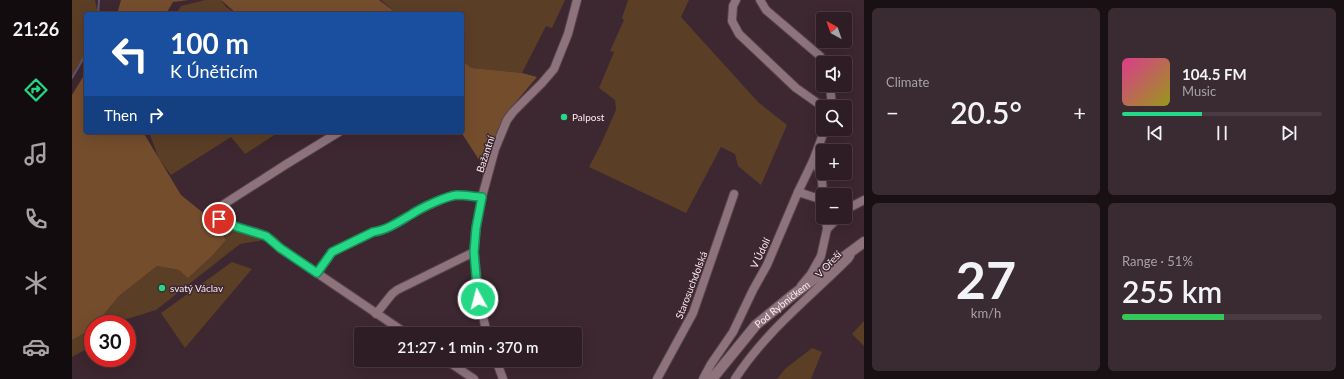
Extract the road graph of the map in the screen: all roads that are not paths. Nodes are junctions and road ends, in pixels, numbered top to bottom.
1 (577, 0) edge
2 (736, 0) edge
3 (760, 0) edge
4 (820, 56) edge
5 (816, 102) edge
6 (336, 134) edge
7 (822, 136) edge
8 (813, 161) junction
9 (823, 188) edge
10 (798, 192) junction
11 (734, 194) dead end
12 (482, 197) junction
13 (816, 197) edge
14 (864, 200) edge
15 (852, 206) edge
16 (827, 224) edge
17 (832, 224) edge
18 (827, 229) junction
19 (864, 242) edge
20 (853, 250) junction
21 (474, 252) junction
22 (317, 273) junction
23 (794, 294) junction
24 (376, 314) junction
25 (396, 327) edge
26 (485, 327) edge
27 (456, 367) edge
28 (499, 367) edge
29 (474, 379) edge
30 (503, 379) edge
31 (657, 379) edge
32 (703, 379) edge
33 (712, 379) edge
34 (735, 379) edge

1 - 12 street, Bažantní
2 - 5 street
3 - 4 street
6 - 22 street
7 - 8 street, V Údolí
8 - 9 street
8 - 10 street, V Údolí
10 - 13 street
10 - 32 street, V Údolí
11 - 31 street, Starosuchdolská
12 - 21 street, Bažantní
12 - 22 street
14 - 15 street
16 - 18 street
17 - 18 street
18 - 23 street
19 - 20 street, Pod Rybníčkem
20 - 23 street, Pod Rybníčkem
20 - 34 street, V Ořeší
21 - 24 street
21 - 26 street, Bažantní
22 - 24 street
23 - 33 street, Pod Rybníčkem
24 - 25 street
27 - 29 street
28 - 30 street

